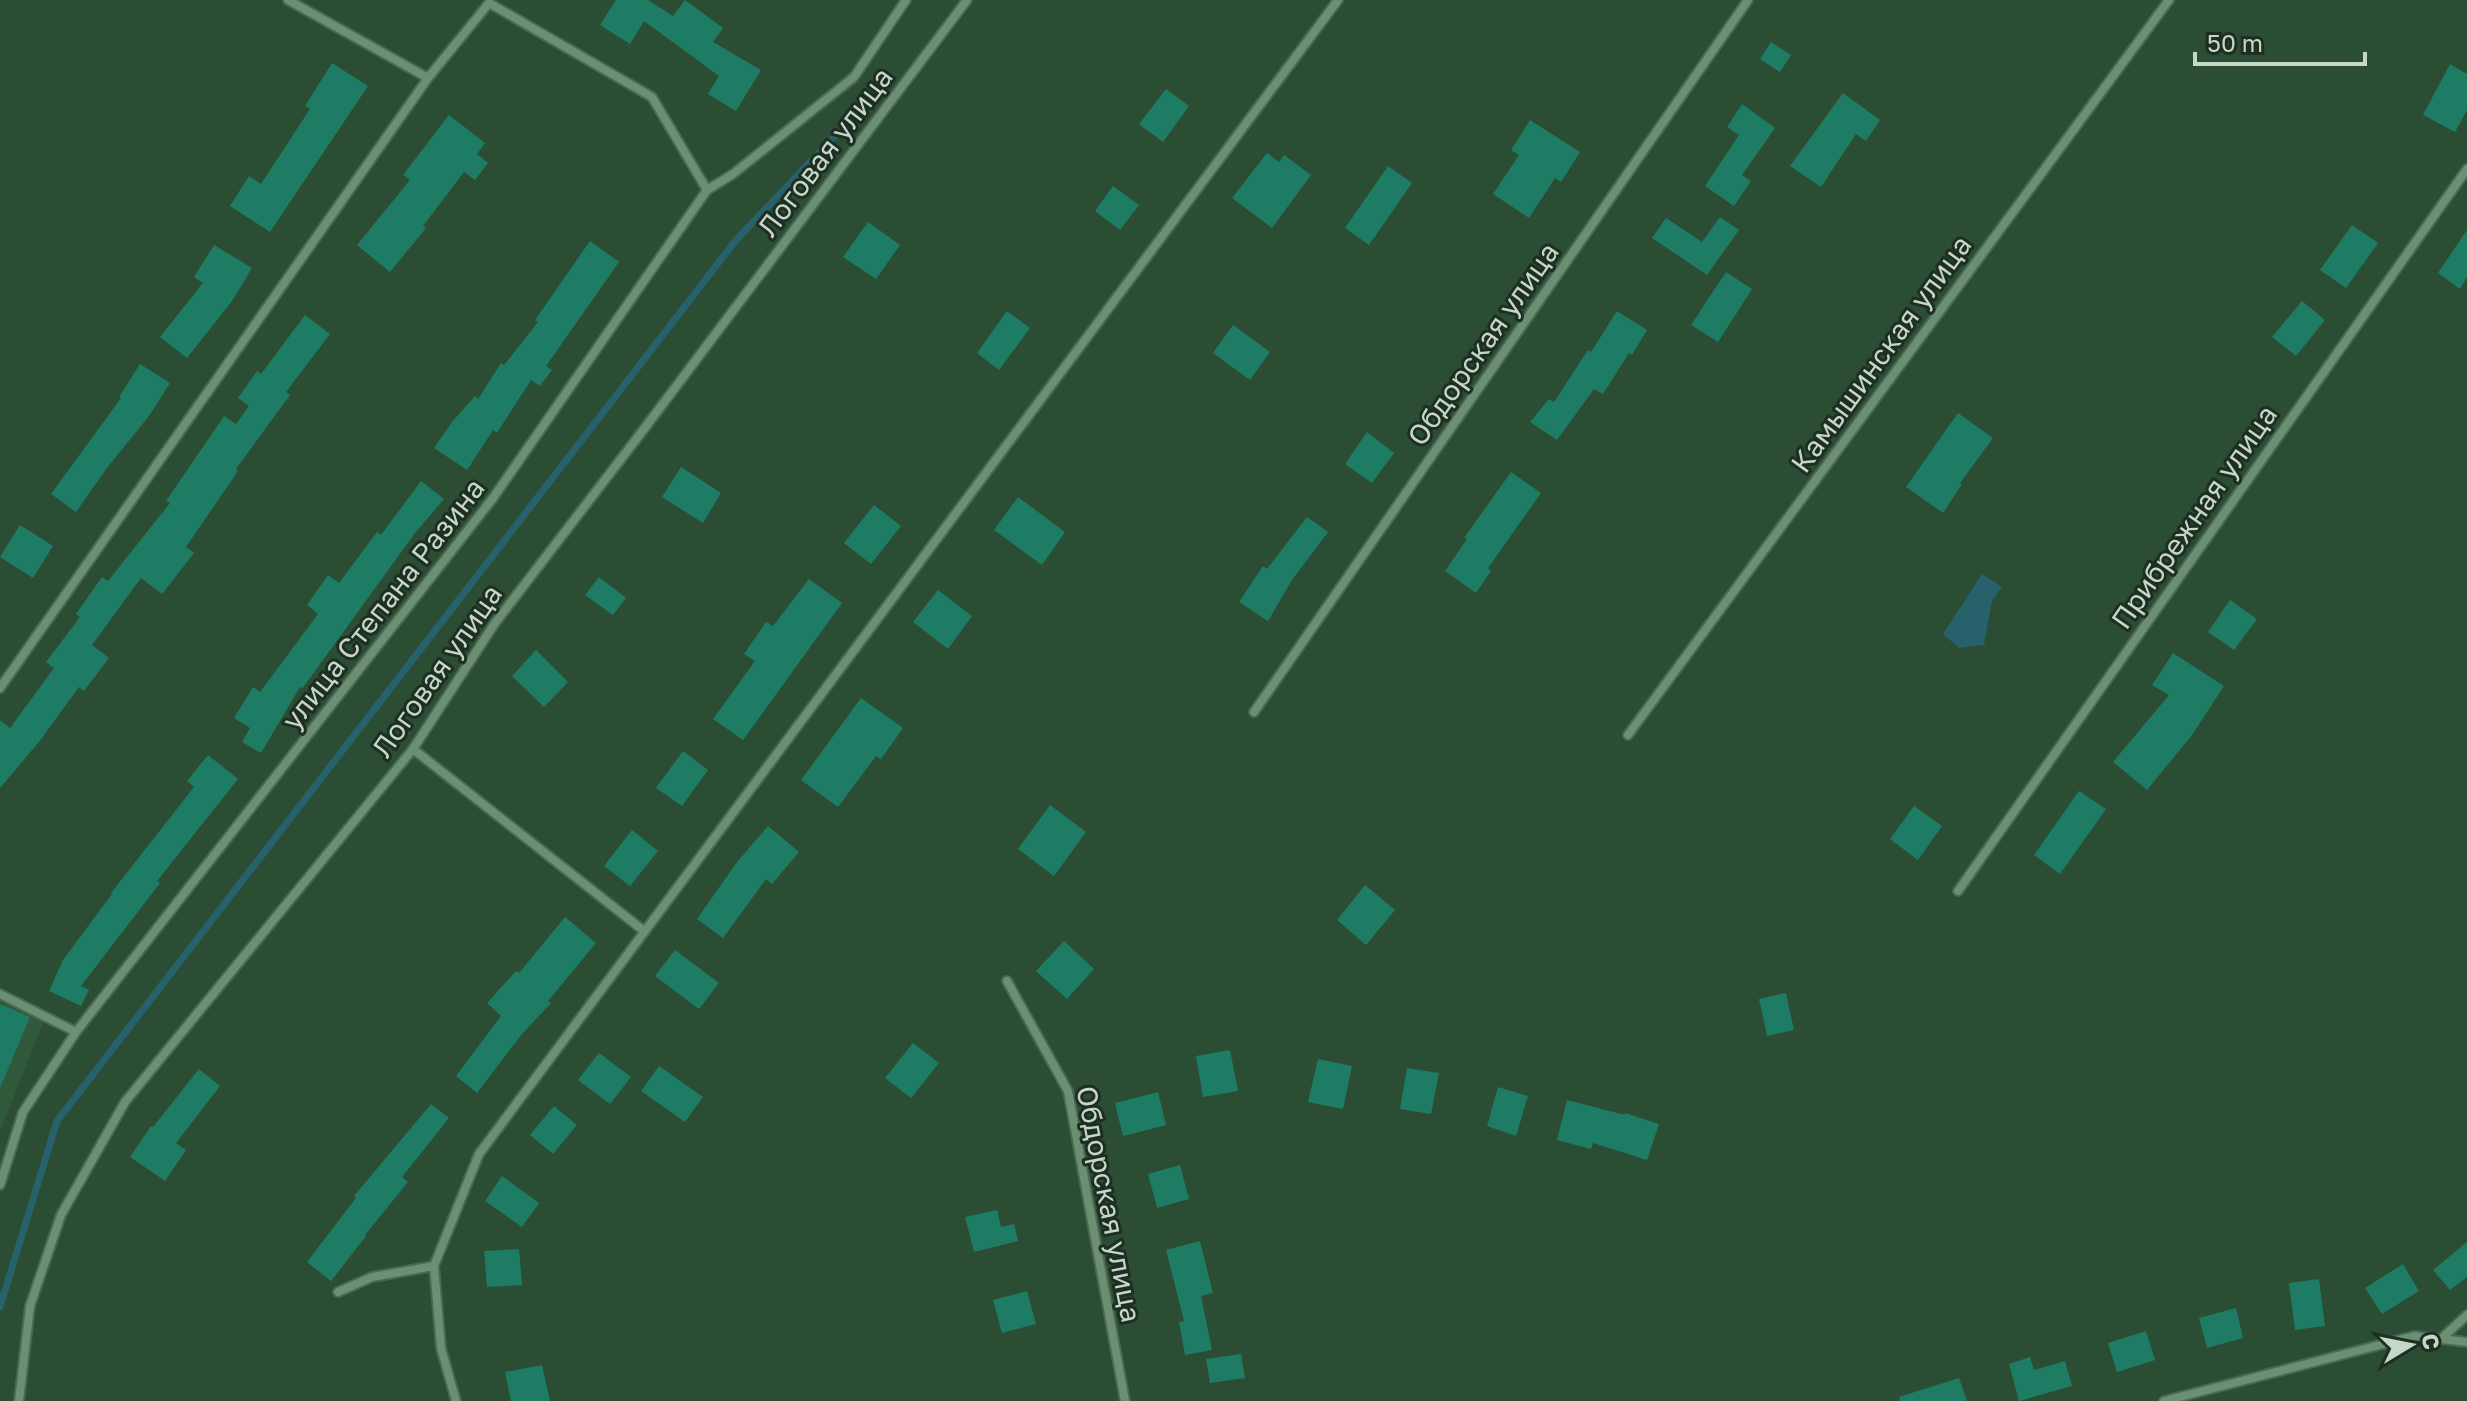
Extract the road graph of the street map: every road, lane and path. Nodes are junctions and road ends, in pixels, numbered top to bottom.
1 (288, 0) edge
2 (906, 0) edge
3 (967, 0) edge
4 (1338, 0) edge
5 (1748, 0) edge
6 (2169, 0) edge
7 (428, 78) junction
8 (2467, 169) edge
9 (707, 190) junction
10 (0, 688) edge
11 (1254, 712) dead end
12 (1628, 735) dead end
13 (413, 749) junction
14 (1958, 891) dead end
15 (644, 931) junction
16 (1007, 981) dead end
17 (0, 994) edge
18 (76, 1032) junction
19 (0, 1185) edge
20 (434, 1266) junction
21 (338, 1292) dead end
22 (2467, 1315) edge
23 (2441, 1339) junction
24 (2467, 1342) edge
25 (19, 1401) edge
26 (456, 1401) edge
27 (1125, 1401) edge
28 (2164, 1401) edge

1 - 7 street
2 - 9 street, улица Степана Разина
3 - 13 street, Логовая улица
4 - 15 street
5 - 11 street, Обдорская улица
6 - 12 street, Камышинская улица
7 - 9 street
7 - 10 street
8 - 14 street, Прибрежная улица
9 - 18 street, улица Степана Разина
13 - 15 street
13 - 25 street, Логовая улица
15 - 20 street
16 - 27 street, Обдорская улица
17 - 18 street
18 - 19 street, улица Степана Разина
20 - 21 street
20 - 26 street
22 - 23 street
23 - 24 street
23 - 28 street

